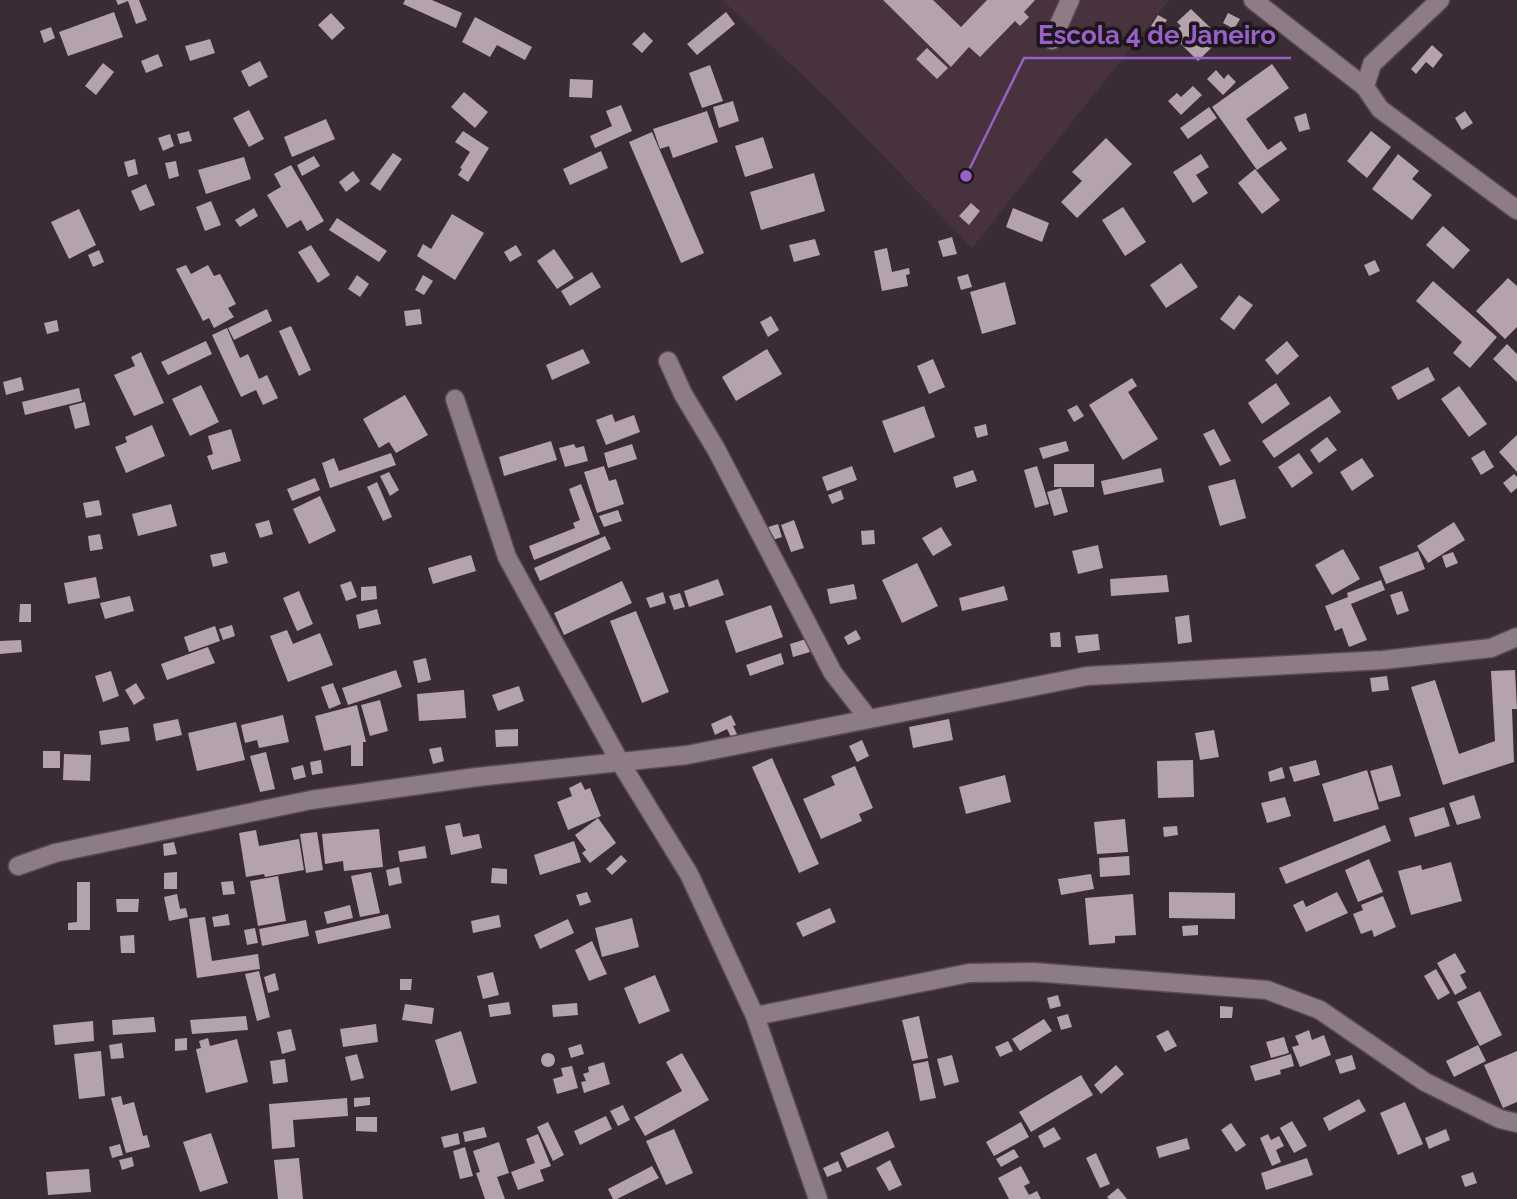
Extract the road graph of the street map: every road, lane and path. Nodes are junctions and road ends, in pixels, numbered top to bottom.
1 (1070, 0) edge
2 (1253, 0) edge
3 (1440, 0) edge
4 (1052, 40) dead end
5 (1365, 87) junction
6 (1517, 211) edge
7 (668, 361) dead end
8 (455, 399) dead end
9 (1517, 637) edge
10 (868, 718) junction
11 (620, 762) junction
12 (18, 866) dead end
13 (755, 1016) junction
14 (1517, 1124) edge
15 (818, 1199) edge

1 - 4 street
2 - 5 street
3 - 5 street
5 - 6 street
7 - 10 street
8 - 11 street
9 - 10 street
10 - 11 street
11 - 12 street
11 - 13 street
13 - 14 street
13 - 15 street

